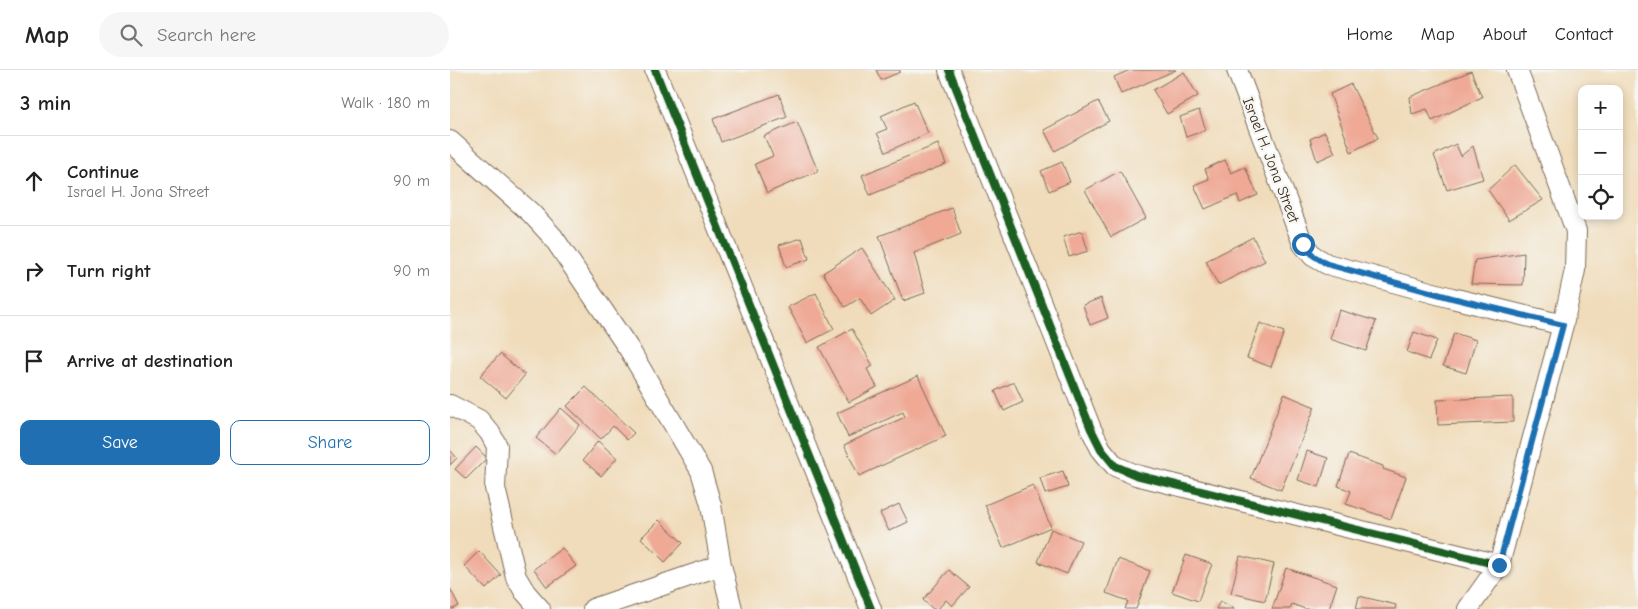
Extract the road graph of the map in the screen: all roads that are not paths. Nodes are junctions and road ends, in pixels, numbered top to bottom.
1 (655, 70) edge
2 (949, 70) edge
3 (1237, 70) edge
4 (1517, 70) edge
5 (450, 140) edge
6 (1563, 325) junction
7 (450, 405) edge
8 (721, 565) junction
9 (1499, 565) junction
10 (540, 609) edge
11 (594, 609) edge
12 (732, 609) edge
13 (871, 609) edge
14 (1468, 609) edge

1 - 13 street
2 - 9 street
3 - 6 street, Israel H. Jona Street
4 - 6 street
5 - 8 street
6 - 9 street
7 - 10 street
8 - 11 street
8 - 12 street
9 - 14 street

